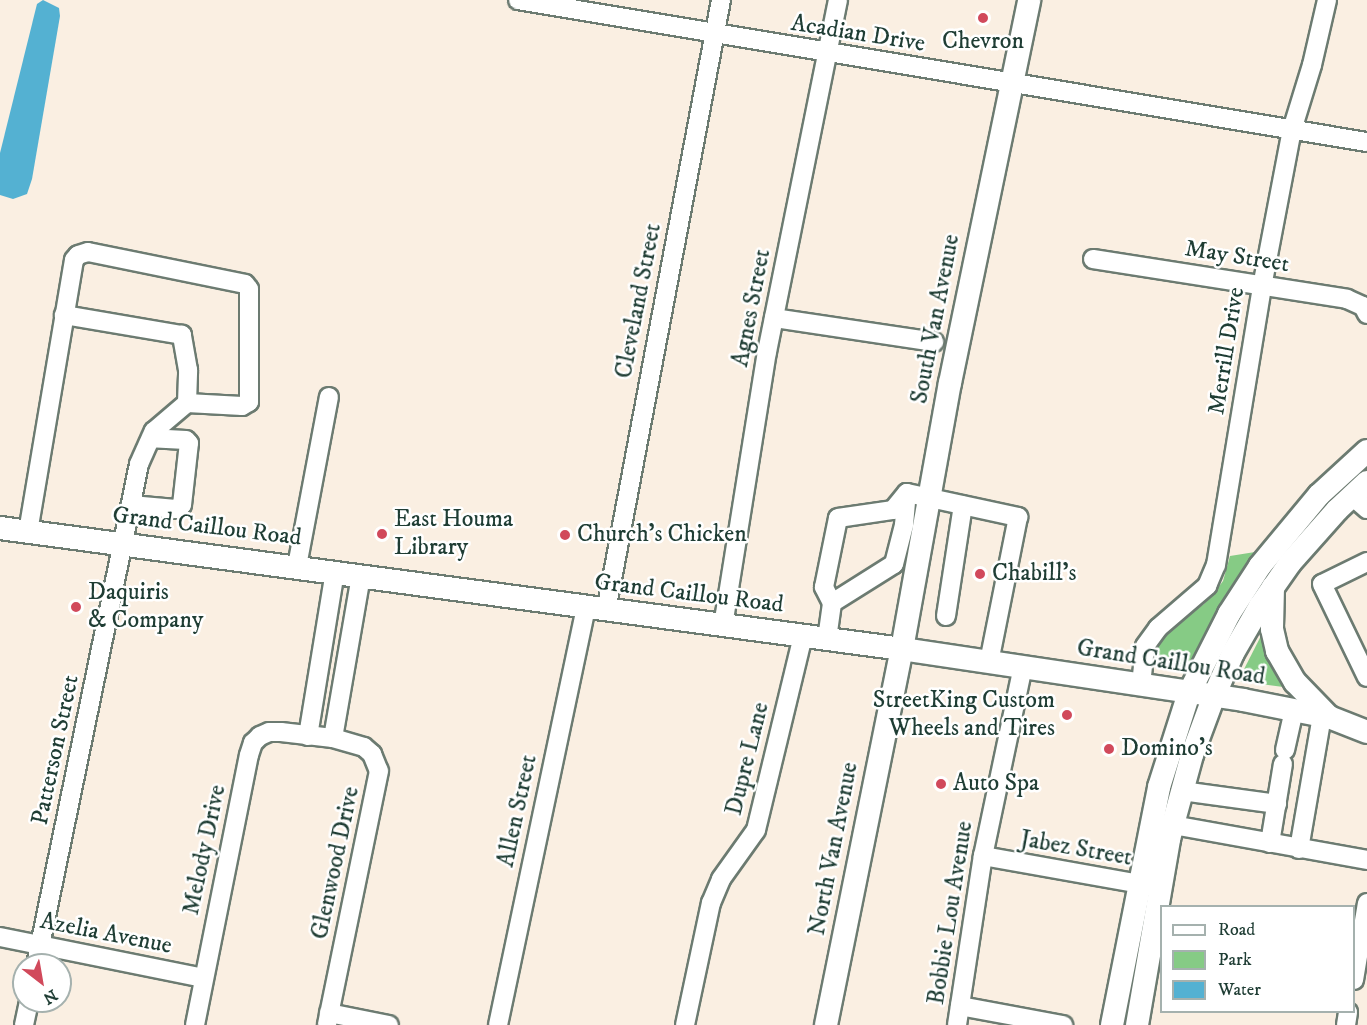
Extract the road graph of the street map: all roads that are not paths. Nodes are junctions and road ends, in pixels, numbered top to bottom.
1 (518, 0) edge
2 (721, 0) edge
3 (838, 0) edge
4 (1029, 0) edge
5 (1327, 0) edge
6 (593, 6) edge
7 (714, 34) junction
8 (827, 53) junction
9 (1012, 83) junction
10 (1292, 130) junction
11 (1367, 142) edge
12 (1093, 259) dead end
13 (1262, 285) junction
14 (1367, 314) edge
15 (64, 315) junction
16 (774, 318) junction
17 (933, 342) dead end
18 (329, 397) dead end
19 (187, 403) junction
20 (152, 438) junction
21 (1367, 451) edge
22 (907, 493) junction
23 (1362, 496) edge
24 (930, 497) junction
25 (132, 505) junction
26 (963, 505) junction
27 (0, 528) edge
28 (28, 532) junction
29 (124, 544) junction
30 (1367, 562) edge
31 (297, 566) junction
32 (335, 571) junction
33 (362, 576) junction
34 (1274, 587) junction
35 (832, 603) junction
36 (596, 610) junction
37 (946, 615) dead end
38 (723, 626) junction
39 (803, 636) junction
40 (827, 639) junction
41 (902, 649) junction
42 (989, 662) junction
43 (1023, 667) junction
44 (1367, 677) edge
45 (1140, 685) junction
46 (1189, 693) junction
47 (1214, 696) junction
48 (1294, 710) junction
49 (1325, 717) junction
50 (1367, 732) edge
51 (308, 736) junction
52 (333, 738) junction
53 (1182, 791) junction
54 (1277, 804) junction
55 (1173, 825) junction
56 (1270, 843) junction
57 (1299, 849) junction
58 (983, 856) junction
59 (1367, 861) edge
60 (1138, 885) junction
61 (1161, 887) junction
62 (1367, 903) edge
63 (0, 937) edge
64 (39, 947) junction
65 (38, 953) edge
66 (1355, 969) edge
67 (204, 978) junction
68 (960, 1006) junction
69 (328, 1019) edge
70 (195, 1025) edge
71 (389, 1025) edge
72 (498, 1025) edge
73 (685, 1025) edge
74 (826, 1025) edge
75 (957, 1025) edge
76 (1063, 1025) edge
77 (1112, 1025) edge
78 (1137, 1025) edge

1 - 6 street, Acadian Drive
2 - 7 street, Cleveland Street
3 - 8 street, Agnes Street
4 - 9 main road, South Van Avenue
5 - 10 street, Merrill Drive
6 - 7 street, Acadian Drive
7 - 8 street, Acadian Drive
7 - 36 street, Cleveland Street
8 - 9 street, Acadian Drive
8 - 16 street, Agnes Street
9 - 10 street, Acadian Drive
9 - 24 main road, South Van Avenue
10 - 11 street, Acadian Drive
10 - 13 street, Merrill Drive
12 - 13 street, May Street
13 - 14 street, May Street
13 - 45 street, Merrill Drive
15 - 19 street
15 - 19 street
15 - 28 street
16 - 17 street
16 - 38 street, Agnes Street
18 - 31 street
19 - 20 street, Patterson Street
20 - 25 street, Patterson Street
20 - 25 street
21 - 46 main road
22 - 24 street
22 - 35 street
22 - 35 street
23 - 34 main road
24 - 26 street
24 - 41 main road, South Van Avenue
25 - 29 street, Patterson Street
26 - 37 street
26 - 42 street
27 - 28 main road, Grand Caillou Road
28 - 29 main road, Grand Caillou Road
29 - 31 main road, Grand Caillou Road
29 - 64 street, Patterson Street
30 - 44 street
31 - 32 main road, Grand Caillou Road
32 - 33 main road, Grand Caillou Road
32 - 51 street
33 - 36 main road, Grand Caillou Road
33 - 52 street
34 - 47 main road
34 - 49 main road
35 - 40 street
36 - 38 main road, Grand Caillou Road
36 - 72 street, Allen Street
38 - 39 main road, Grand Caillou Road
39 - 40 main road, Grand Caillou Road
39 - 73 street, Dupre Lane
40 - 41 main road, Grand Caillou Road
41 - 42 main road, Grand Caillou Road
41 - 74 main road, North Van Avenue
42 - 43 main road, Grand Caillou Road
43 - 45 main road, Grand Caillou Road
43 - 58 street, Bobbie Lou Avenue
45 - 46 main road, Grand Caillou Road
46 - 47 main road, Grand Caillou Road
46 - 60 main road
47 - 48 main road, Grand Caillou Road
47 - 53 main road
48 - 49 main road, Grand Caillou Road
48 - 54 street
49 - 50 main road, Grand Caillou Road
49 - 57 street
51 - 52 street, Melody Drive
51 - 67 street, Melody Drive
52 - 69 street, Glenwood Drive
53 - 54 street
53 - 55 main road
54 - 56 street
55 - 56 street
55 - 61 main road
56 - 57 street
57 - 59 street
58 - 60 street, Jabez Street
58 - 68 street, Bobbie Lou Avenue
60 - 61 street, Jabez Street
60 - 77 main road
61 - 78 main road
62 - 66 street
63 - 64 street, Azelia Avenue
64 - 65 street, Patterson Street
64 - 67 street, Azelia Avenue
67 - 70 street, Melody Drive
68 - 75 street, Bobbie Lou Avenue
68 - 76 street
69 - 71 street

